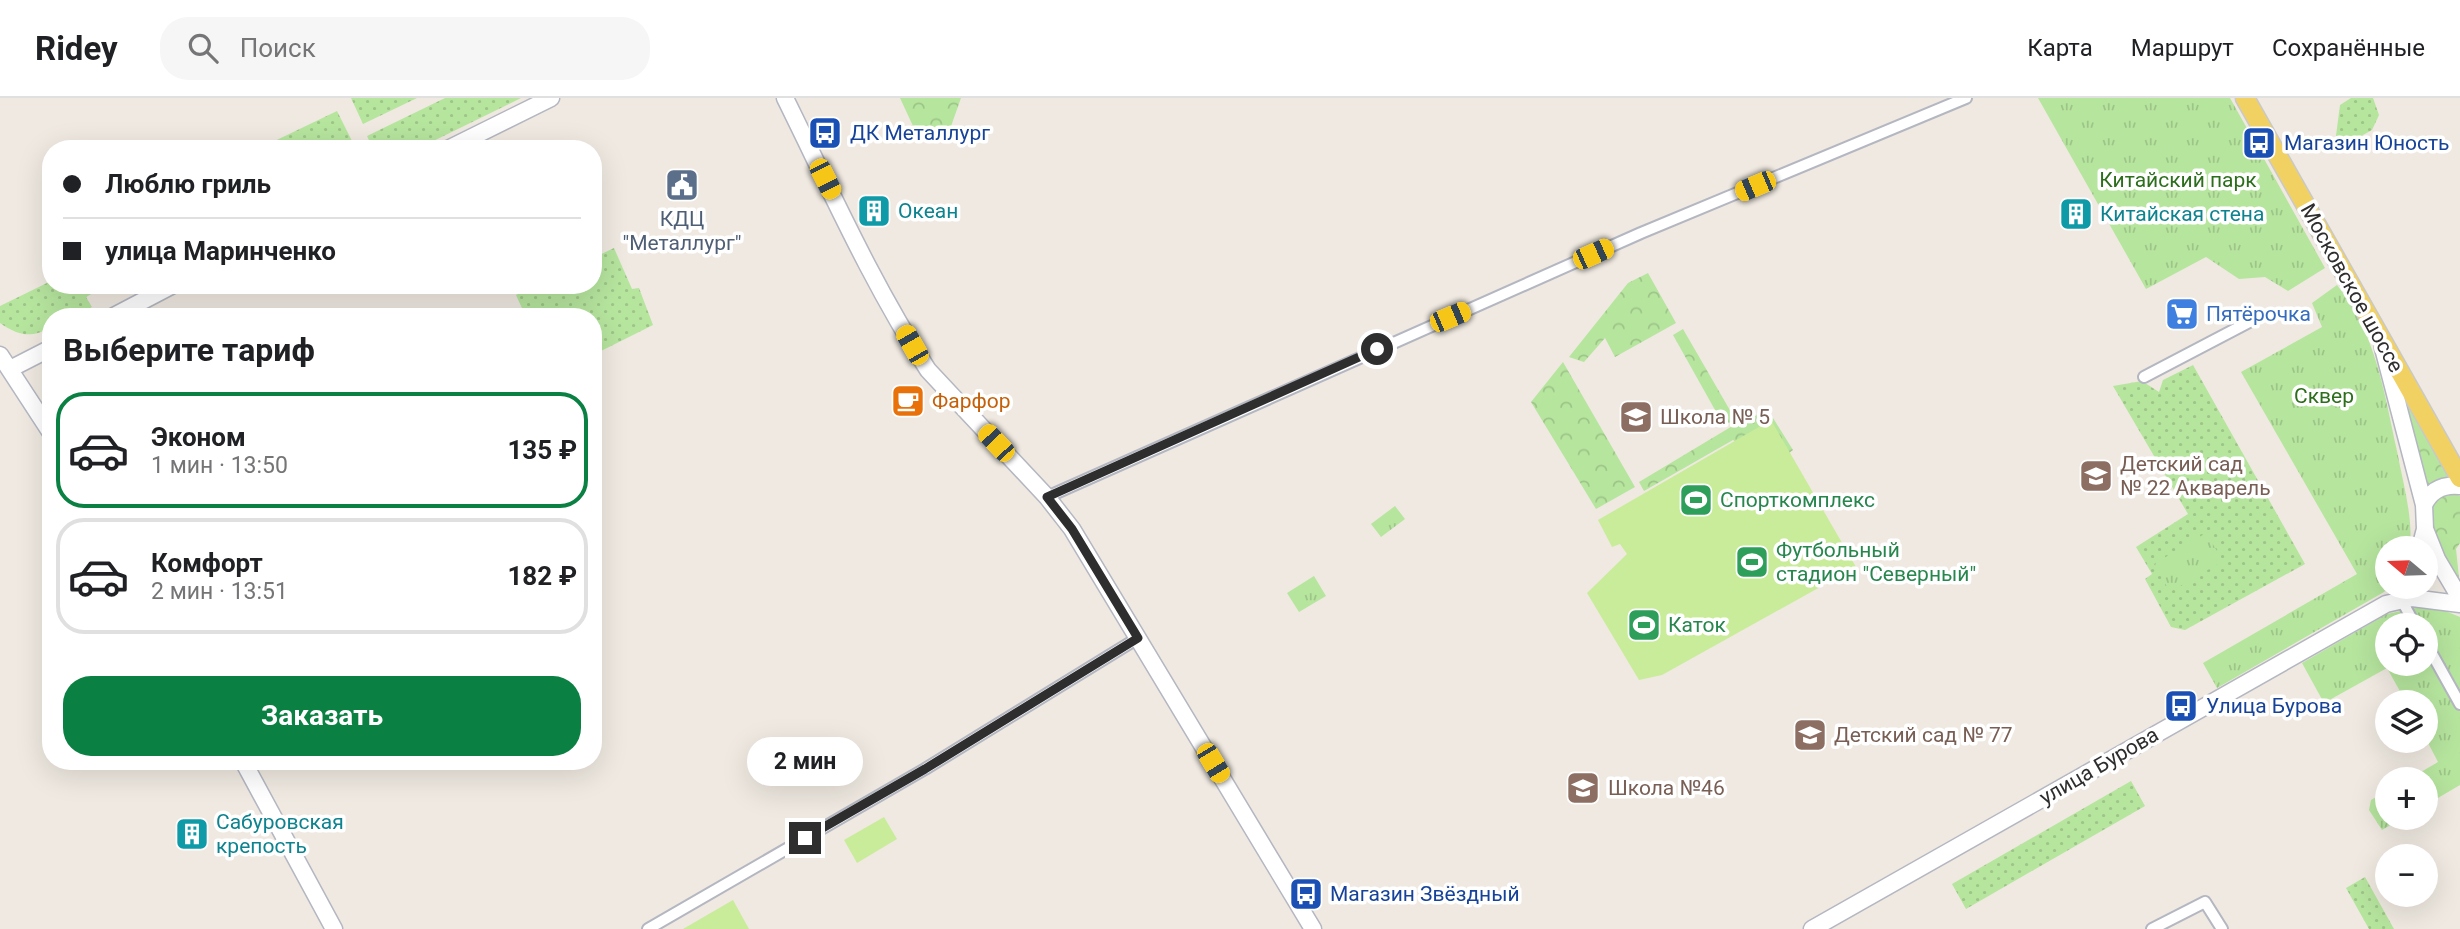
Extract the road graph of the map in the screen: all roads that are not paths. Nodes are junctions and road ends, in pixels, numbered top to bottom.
1 (551, 98) edge
2 (785, 98) edge
3 (1966, 98) edge
4 (2245, 98) edge
5 (2257, 98) edge
6 (467, 140) edge
7 (156, 294) edge
8 (129, 308) edge
9 (2251, 320) dead end
10 (2380, 339) junction
11 (42, 352) edge
12 (0, 355) edge
13 (5, 371) edge
14 (2144, 377) dead end
15 (42, 421) edge
16 (2460, 455) edge
17 (2460, 478) edge
18 (2460, 486) edge
19 (1047, 497) junction
20 (2424, 505) junction
21 (2425, 529) junction
22 (2423, 536) edge
23 (2460, 598) edge
24 (2391, 599) edge
25 (2432, 599) edge
26 (2460, 604) edge
27 (1138, 638) junction
28 (2438, 665) edge
29 (2460, 704) edge
30 (248, 770) edge
31 (334, 929) edge
32 (648, 929) edge
33 (1313, 929) edge
34 (1812, 929) edge
35 (2152, 929) edge
36 (2222, 929) edge

1 - 6 main road
2 - 19 main road
3 - 19 street
4 - 10 main road, Московское шоссе
5 - 16 main road, Московское шоссе
7 - 8 main road
9 - 14 street
10 - 17 main road, Московское шоссе
10 - 20 main road
11 - 13 main road
12 - 13 main road
13 - 15 main road
18 - 20 main road
19 - 27 main road
20 - 21 main road
21 - 22 main road
21 - 23 main road
24 - 34 main road, улица Бурова
25 - 26 main road
27 - 32 street
27 - 33 main road
28 - 29 street
30 - 31 main road
35 - 36 street

